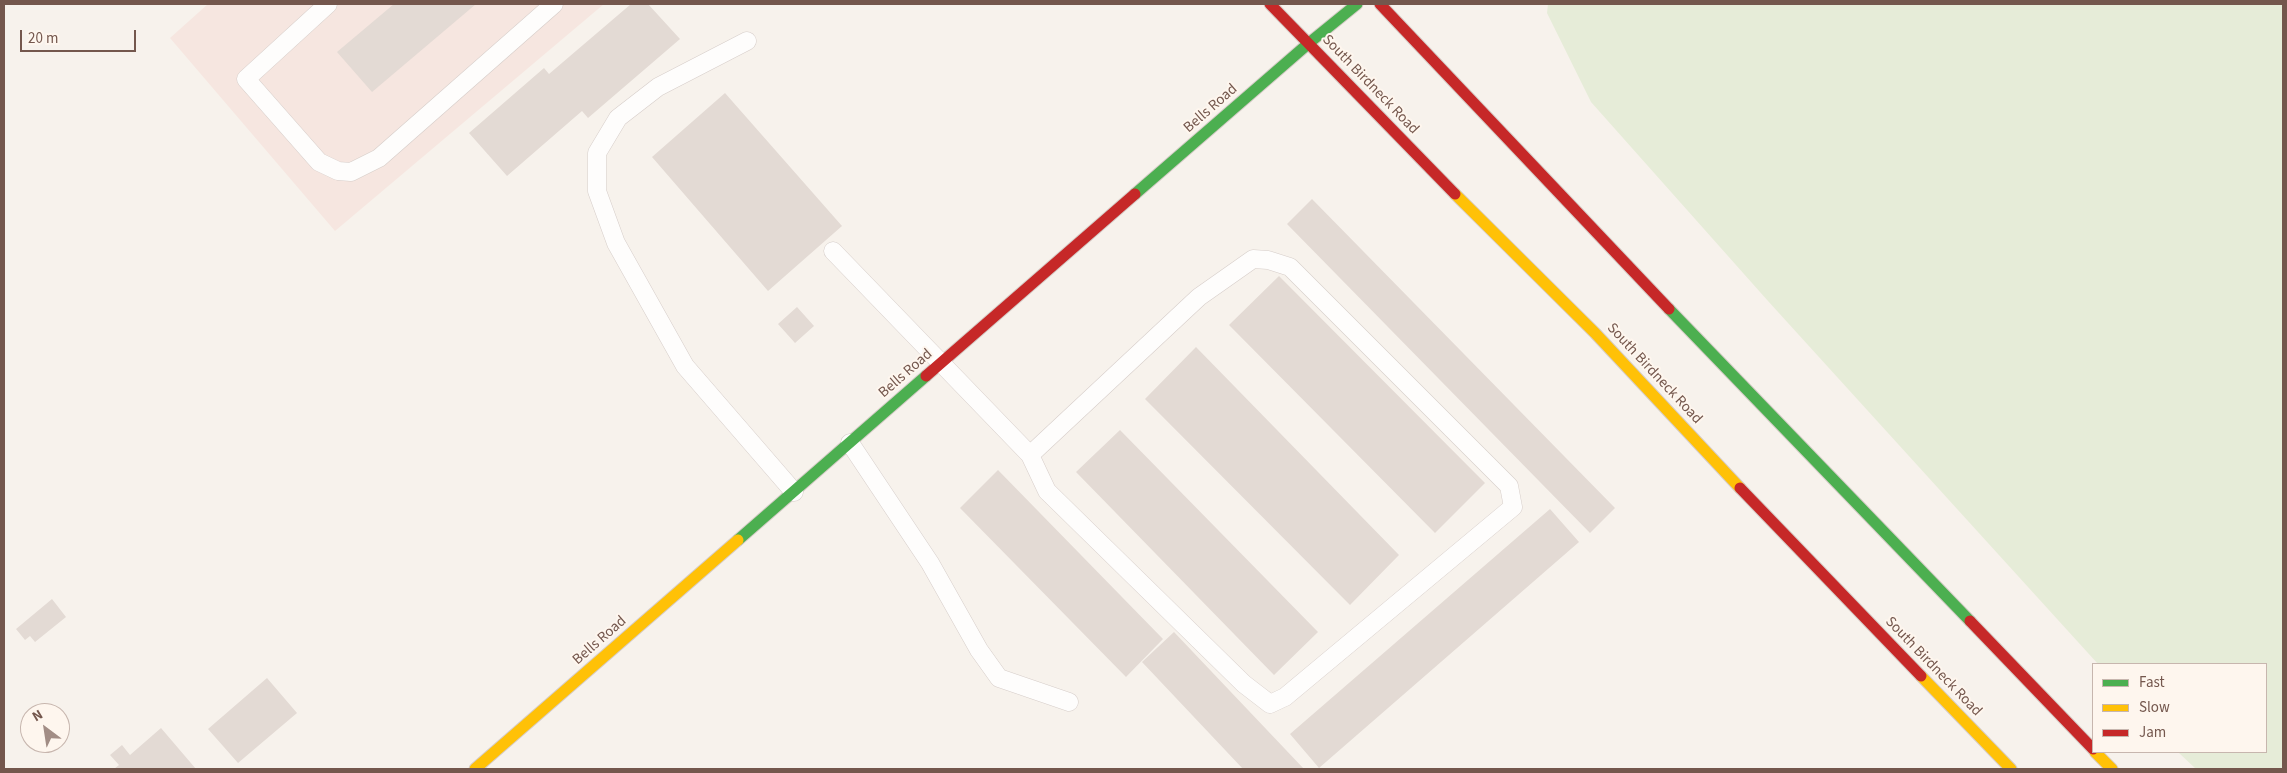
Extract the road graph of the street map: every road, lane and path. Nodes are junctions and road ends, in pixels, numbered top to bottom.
1 (328, 4) edge
2 (554, 4) edge
3 (1270, 4) edge
4 (1357, 4) edge
5 (1380, 4) edge
6 (747, 41) dead end
7 (1309, 44) junction
8 (833, 251) dead end
9 (942, 363) junction
10 (850, 442) junction
11 (1030, 455) junction
12 (794, 492) junction
13 (1069, 702) dead end
14 (2092, 749) edge
15 (2096, 753) edge
16 (475, 769) edge
17 (2011, 769) edge
18 (2112, 769) edge

1 - 2 lane
3 - 7 main road, South Birdneck Road
4 - 7 main road, Bells Road
5 - 14 main road
6 - 12 lane
7 - 9 main road, Bells Road
7 - 17 main road, South Birdneck Road
8 - 9 lane
9 - 10 main road, Bells Road
9 - 11 lane
10 - 12 main road, Bells Road
10 - 13 lane
11 - 11 lane
12 - 16 main road, Bells Road
15 - 18 main road

